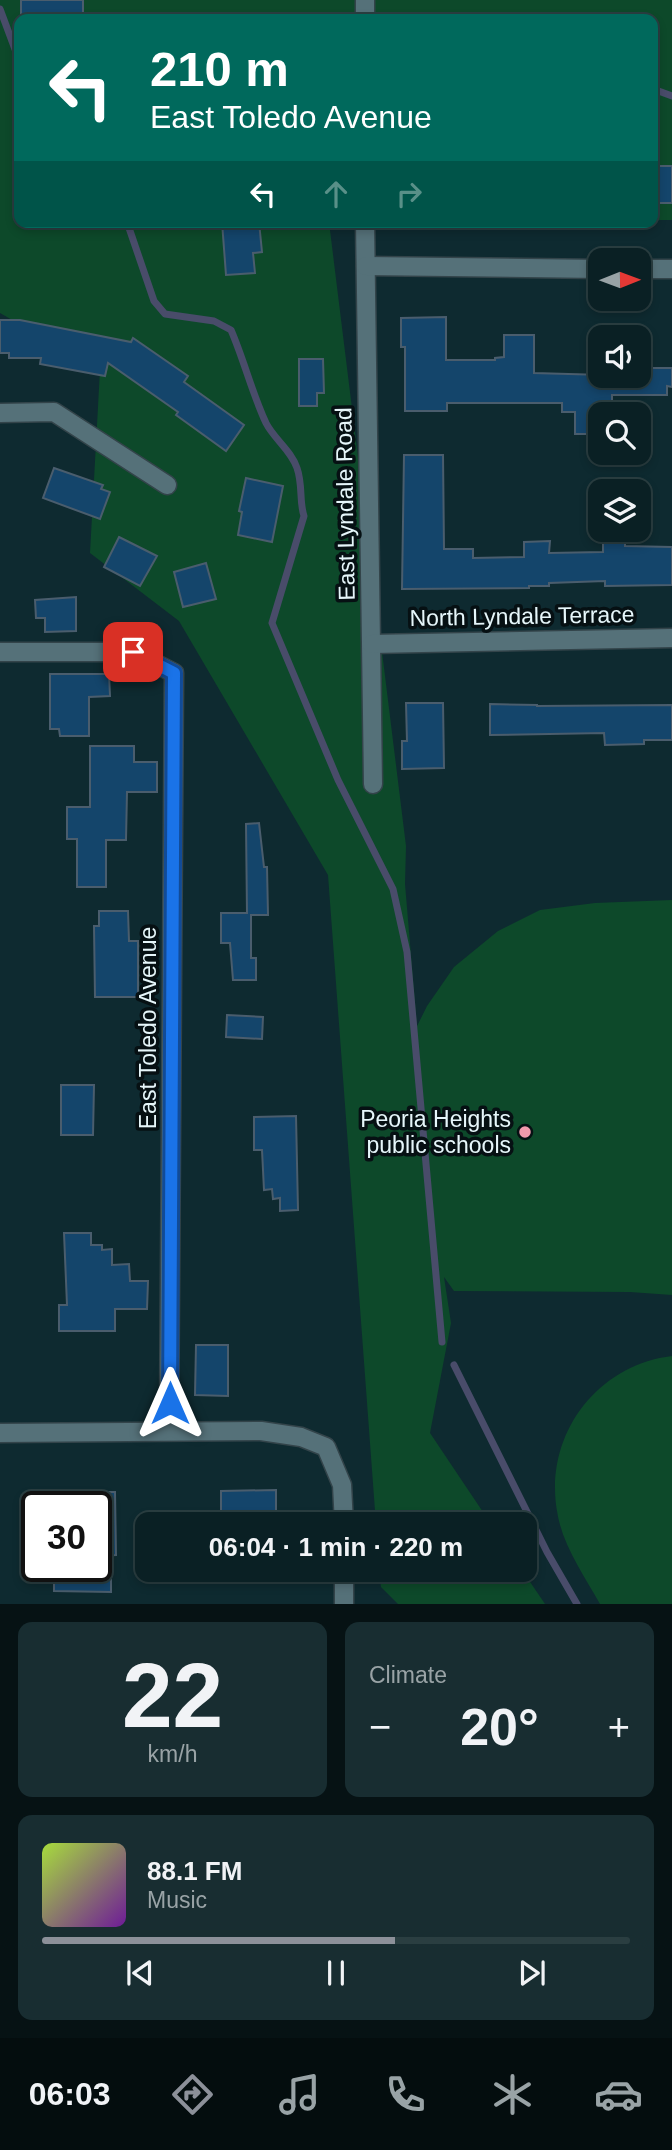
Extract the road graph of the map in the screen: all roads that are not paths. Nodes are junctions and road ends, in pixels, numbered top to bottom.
1 (365, 228) edge
2 (366, 266) junction
3 (588, 269) edge
4 (651, 269) edge
5 (672, 270) edge
6 (0, 413) edge
7 (167, 485) dead end
8 (672, 638) edge
9 (372, 644) junction
10 (0, 653) edge
11 (373, 784) dead end
12 (170, 1430) junction
13 (0, 1433) edge
14 (343, 1512) edge
15 (344, 1582) edge
16 (344, 1604) edge

1 - 2 street, East Lyndale Road
2 - 3 street
2 - 9 street, East Lyndale Road
4 - 5 street
6 - 7 street
8 - 9 street, North Lyndale Terrace
9 - 11 street, East Lyndale Road
10 - 12 street, East Toledo Avenue
12 - 13 street
12 - 14 street
15 - 16 street

